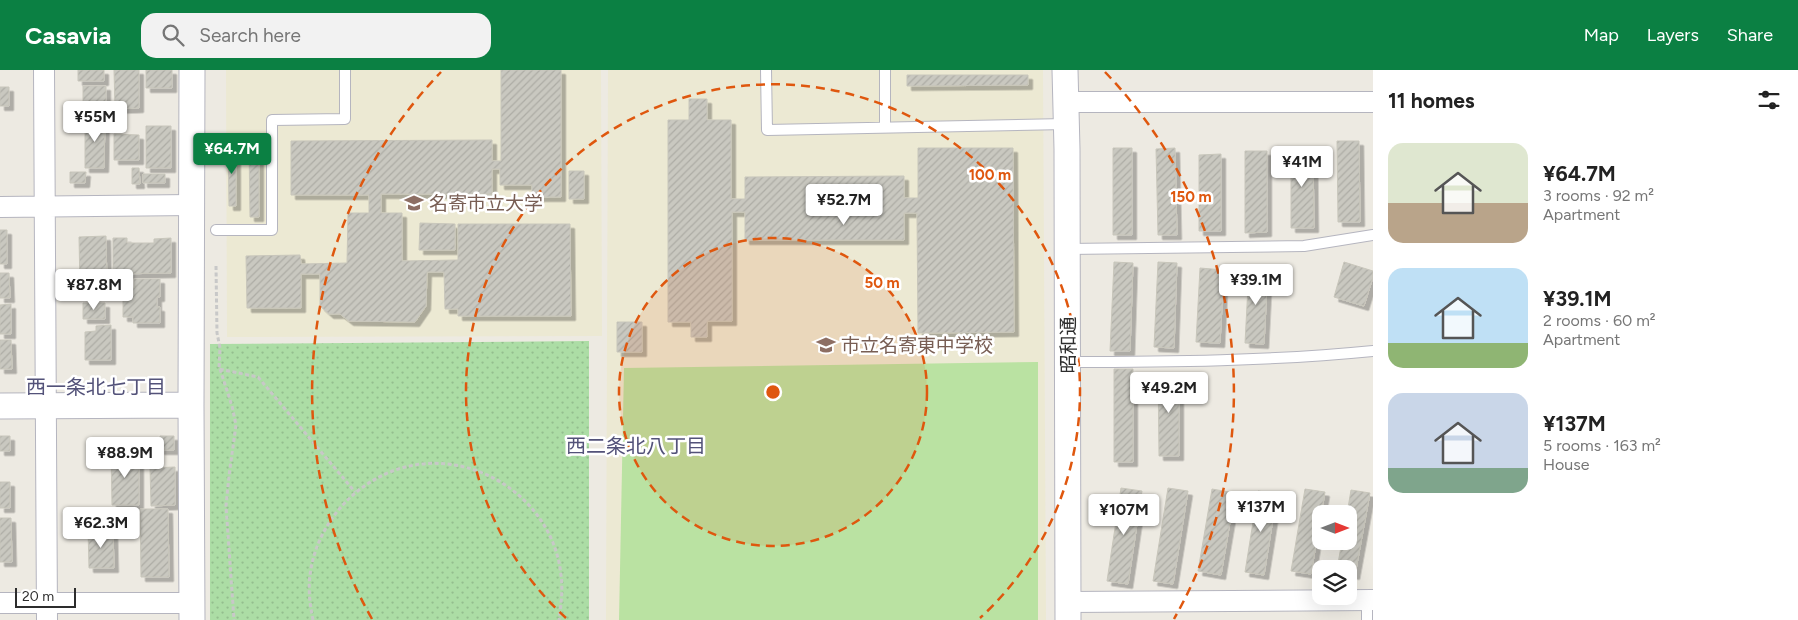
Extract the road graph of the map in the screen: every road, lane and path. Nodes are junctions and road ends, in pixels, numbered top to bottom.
1 (44, 70) edge
2 (192, 70) edge
3 (345, 70) edge
4 (766, 70) edge
5 (885, 70) edge
6 (1065, 70) edge
7 (1373, 102) edge
8 (1066, 113) junction
9 (885, 127) junction
10 (192, 205) junction
11 (0, 208) edge
12 (43, 208) junction
13 (216, 230) joint
14 (1373, 235) edge
15 (1067, 249) junction
16 (1373, 351) edge
17 (1068, 362) junction
18 (219, 369) junction
19 (191, 405) junction
20 (0, 406) edge
21 (45, 406) junction
22 (356, 492) junction
23 (1370, 600) edge
24 (0, 603) edge
25 (46, 611) edge
26 (1068, 611) edge
27 (192, 612) edge
28 (234, 620) edge
29 (313, 620) edge
30 (558, 620) edge
31 (1367, 620) edge

1 - 12 street
2 - 10 street
3 - 13 lane
4 - 9 lane
5 - 9 lane
6 - 8 street, 昭和通
7 - 8 street
8 - 9 lane
8 - 15 street, 昭和通
10 - 12 street
10 - 19 street
11 - 12 street
12 - 21 street
13 - 18 path
14 - 15 lane
15 - 17 street, 昭和通
16 - 17 lane
17 - 26 street, 昭和通
18 - 22 path
18 - 28 path
19 - 21 street
19 - 27 street
20 - 21 street
21 - 25 street
22 - 29 path
22 - 30 path
23 - 26 street
23 - 31 lane
24 - 25 street
25 - 27 street

